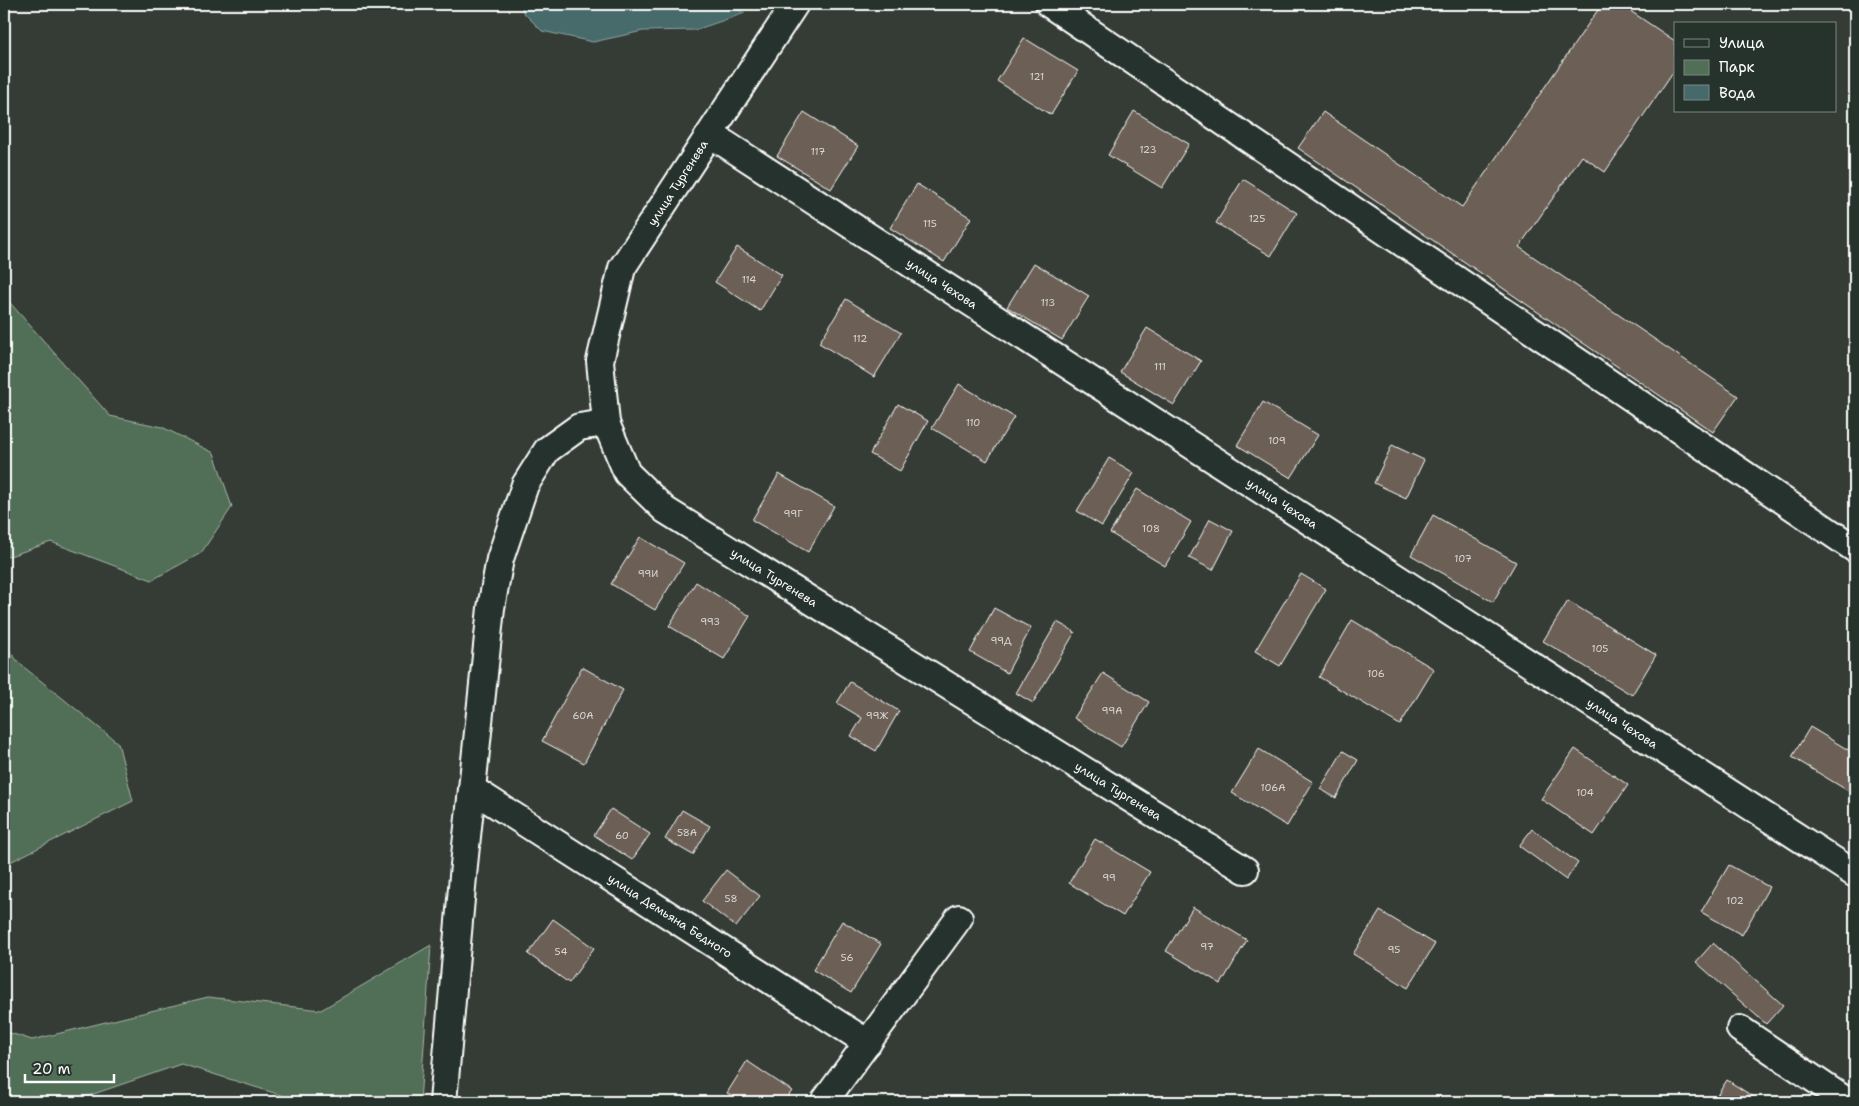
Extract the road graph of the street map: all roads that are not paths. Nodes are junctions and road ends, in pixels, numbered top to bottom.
1 (795, 4) edge
2 (1049, 4) edge
3 (710, 134) junction
4 (606, 423) junction
5 (1855, 549) edge
6 (472, 789) junction
7 (1245, 870) dead end
8 (1855, 874) edge
9 (959, 918) dead end
10 (1740, 1029) dead end
11 (868, 1043) junction
12 (443, 1102) edge
13 (824, 1102) edge
14 (1848, 1102) edge

1 - 3 street, улица Тургенева
2 - 5 street
3 - 4 street, улица Тургенева
3 - 8 street, улица Чехова
4 - 6 street
4 - 7 street, улица Тургенева
6 - 11 street, улица Демьяна Бедного
6 - 12 street
9 - 11 street
10 - 14 street
11 - 13 street

